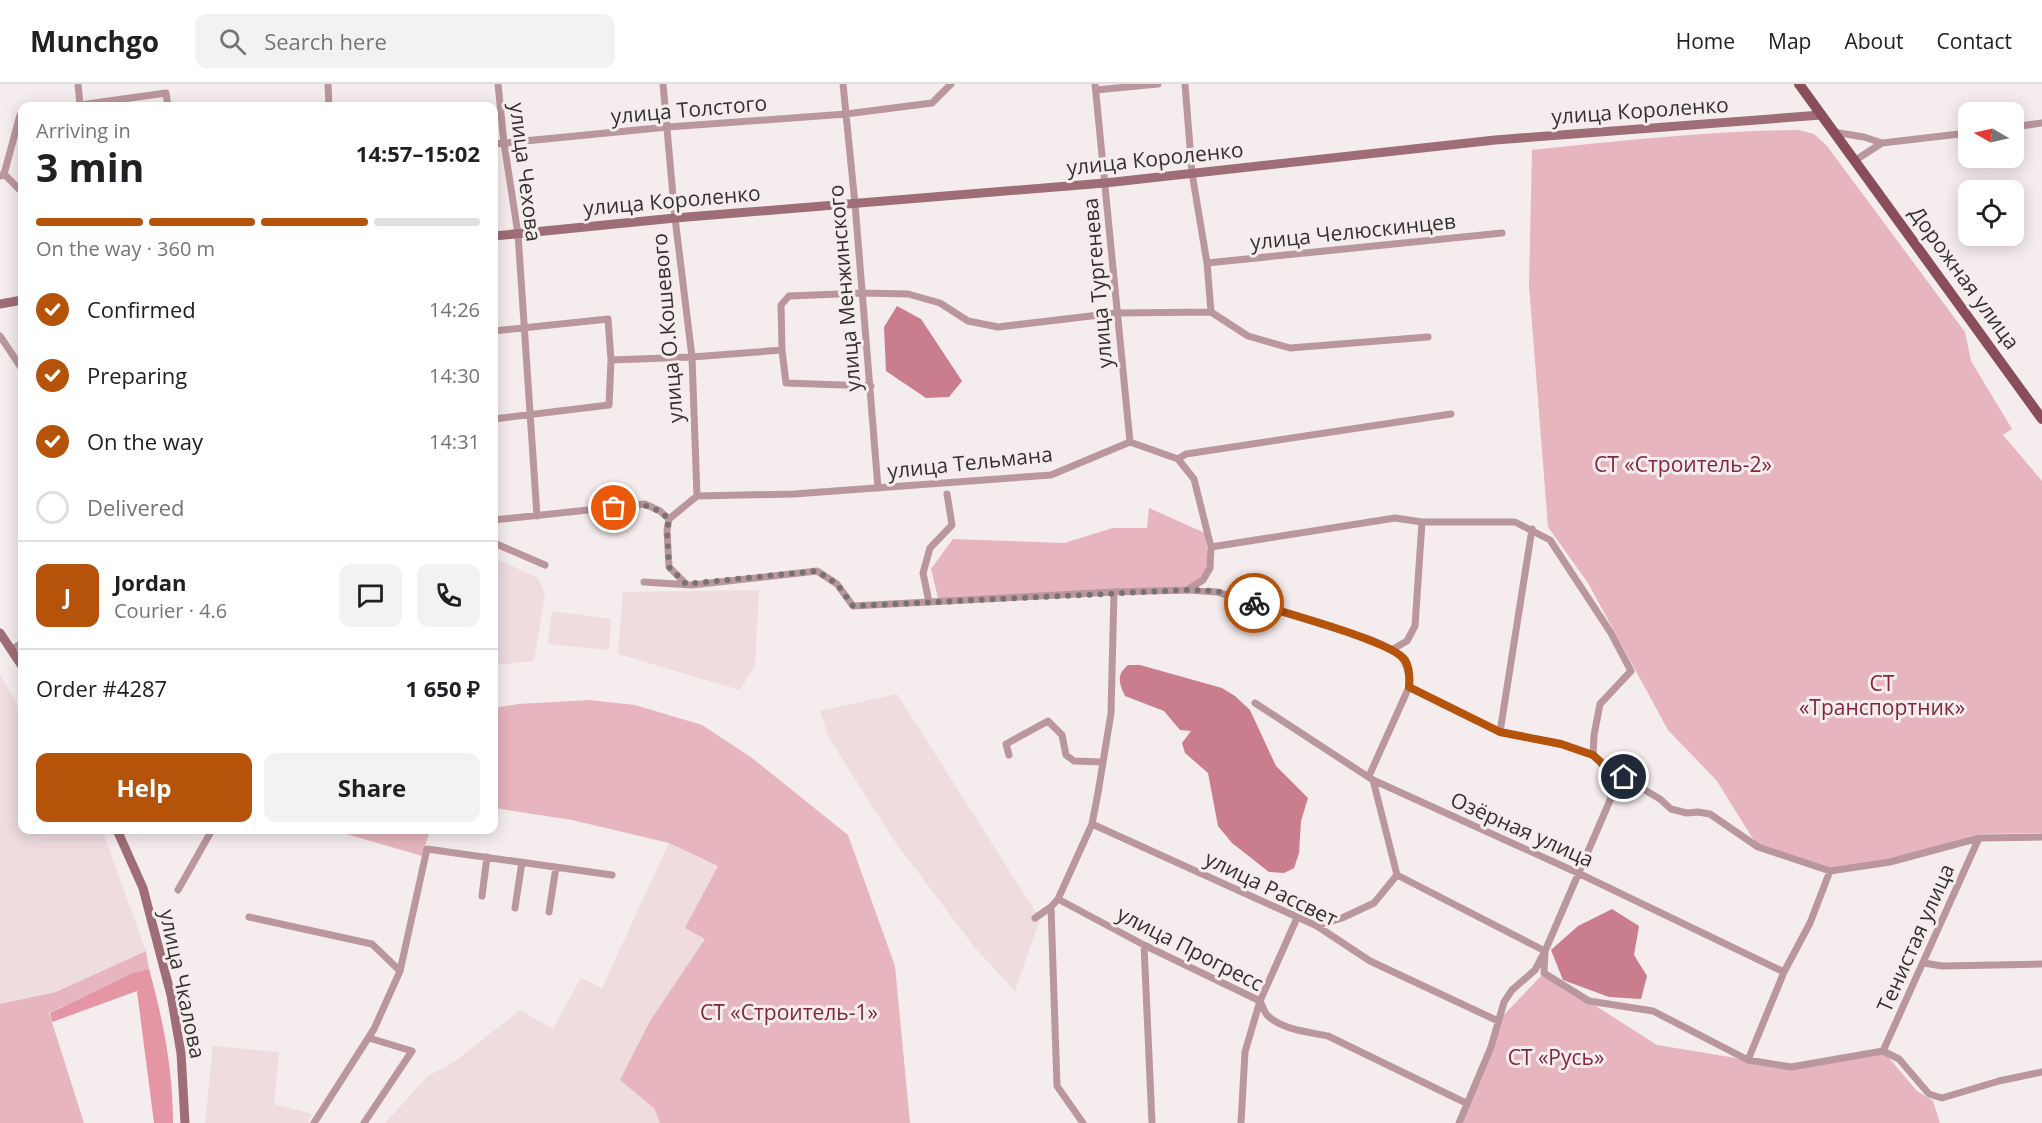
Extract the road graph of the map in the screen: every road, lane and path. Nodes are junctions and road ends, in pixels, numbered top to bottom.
1 (78, 84) edge
2 (328, 84) edge
3 (498, 84) edge
4 (663, 84) edge
5 (843, 84) edge
6 (951, 84) edge
7 (1158, 84) edge
8 (1185, 84) edge
9 (1799, 84) edge
10 (1095, 87) edge
11 (80, 102) edge
12 (102, 102) edge
13 (167, 102) edge
14 (329, 102) edge
15 (846, 114) junction
16 (1821, 115) junction
17 (18, 122) edge
18 (2042, 123) edge
19 (2024, 125) edge
20 (668, 127) junction
21 (1833, 132) junction
22 (1958, 134) edge
23 (504, 142) junction
24 (498, 143) edge
25 (1882, 143) junction
26 (1854, 161) junction
27 (1192, 173) junction
28 (2, 175) edge
29 (1106, 183) junction
30 (18, 189) edge
31 (855, 204) junction
32 (675, 218) junction
33 (1502, 233) dead end
34 (518, 234) junction
35 (498, 236) edge
36 (1207, 263) junction
37 (863, 293) junction
38 (18, 301) edge
39 (0, 304) edge
40 (1211, 312) junction
41 (1116, 313) junction
42 (524, 327) junction
43 (498, 330) edge
44 (0, 336) edge
45 (1428, 337) dead end
46 (782, 350) junction
47 (692, 357) junction
48 (611, 360) junction
49 (18, 363) edge
50 (871, 386) junction
51 (530, 414) junction
52 (1451, 414) dead end
53 (498, 418) edge
54 (2042, 418) edge
55 (1130, 442) junction
56 (1178, 459) junction
57 (878, 488) junction
58 (947, 494) dead end
59 (697, 496) junction
60 (537, 516) junction
61 (669, 519) junction
62 (498, 520) edge
63 (1422, 522) junction
64 (1532, 529) junction
65 (498, 545) edge
66 (1211, 547) junction
67 (545, 565) dead end
68 (644, 582) dead end
69 (686, 584) junction
70 (1187, 590) junction
71 (1114, 592) junction
72 (929, 602) junction
73 (0, 633) edge
74 (18, 646) edge
75 (1393, 649) junction
76 (11, 650) junction
77 (18, 660) edge
78 (1409, 687) junction
79 (1255, 703) dead end
80 (1500, 732) junction
81 (1009, 755) dead end
82 (1593, 755) junction
83 (1103, 762) junction
84 (1606, 767) junction
85 (1371, 778) junction
86 (1092, 824) junction
87 (119, 834) edge
88 (210, 834) edge
89 (2042, 837) edge
90 (1979, 838) junction
91 (487, 857) junction
92 (522, 862) junction
93 (556, 867) junction
94 (1830, 871) junction
95 (1578, 873) junction
96 (612, 875) dead end
97 (1397, 875) junction
98 (178, 890) dead end
99 (482, 896) dead end
100 (1058, 899) junction
101 (1052, 906) junction
102 (514, 908) dead end
103 (549, 912) dead end
104 (249, 917) dead end
105 (1035, 918) dead end
106 (1297, 918) junction
107 (1317, 926) junction
108 (1144, 945) junction
109 (1545, 951) junction
110 (1924, 963) junction
111 (2042, 964) edge
112 (400, 971) junction
113 (1784, 972) junction
114 (1260, 1001) junction
115 (1498, 1021) junction
116 (369, 1038) junction
117 (1883, 1051) junction
118 (1748, 1060) junction
119 (2042, 1072) edge
120 (1466, 1103) junction
121 (185, 1123) edge
122 (315, 1123) edge
123 (364, 1123) edge
124 (1083, 1123) edge
125 (1152, 1123) edge
126 (1241, 1123) edge
127 (1459, 1123) edge

1 - 11 street
2 - 14 street
3 - 23 street, улица Чехова
4 - 20 street, улица О.Кошевого
5 - 15 street, улица Менжинского
6 - 15 street, улица Толстого
7 - 10 street
8 - 27 street
9 - 16 main road, Дорожная улица
10 - 29 street, улица Тургенева
12 - 13 street
15 - 20 street, улица Толстого
15 - 31 street, улица Менжинского
16 - 21 main road, Дорожная улица
16 - 27 street, улица Короленко
17 - 28 street
18 - 19 street
20 - 23 street, улица Толстого
20 - 32 street, улица О.Кошевого
21 - 25 street
21 - 26 main road, Дорожная улица
22 - 25 street
23 - 24 street, улица Толстого
23 - 34 street, улица Чехова
25 - 26 street
26 - 54 main road, Дорожная улица
27 - 29 street, улица Короленко
27 - 36 street
28 - 30 street
29 - 31 street, улица Короленко
29 - 41 street, улица Тургенева
31 - 32 street, улица Короленко
31 - 37 street, улица Менжинского
32 - 34 street, улица Короленко
32 - 47 street, улица О.Кошевого
33 - 36 street, улица Челюскинцев
34 - 35 street, улица Короленко
34 - 42 street, улица Чехова
36 - 40 street
37 - 41 street
37 - 46 street
37 - 50 street, улица Менжинского
38 - 39 street
40 - 41 street
40 - 45 street
41 - 55 street, улица Тургенева
42 - 43 street
42 - 48 street
42 - 51 street, улица Чехова
44 - 49 street
46 - 47 street
46 - 50 street
47 - 48 street
47 - 59 street, улица О.Кошевого
48 - 51 street
50 - 57 street, улица Менжинского
51 - 53 street
51 - 60 street, улица Чехова
52 - 56 street
55 - 56 street
55 - 57 street, улица Тельмана
56 - 66 street
57 - 59 street, улица Тельмана
58 - 72 street
59 - 61 street
60 - 61 street
60 - 62 street
61 - 69 street
63 - 64 street
63 - 66 street
63 - 75 street
64 - 80 street
64 - 82 street
65 - 67 street
66 - 70 street
68 - 69 street
69 - 72 street
70 - 71 street
70 - 75 street
71 - 72 street
71 - 83 street
73 - 76 street
74 - 76 street
75 - 78 street
76 - 77 street
78 - 80 street
78 - 85 street
79 - 85 street, Озёрная улица
80 - 82 street
81 - 83 street
82 - 84 street
83 - 86 street
84 - 94 street
84 - 95 street
85 - 95 street, Озёрная улица
85 - 97 street
86 - 100 street
86 - 106 street, улица Рассвет
87 - 121 street, улица Чкалова
88 - 98 street
89 - 90 street
90 - 94 street
90 - 110 street, Тенистая улица
91 - 92 street
91 - 99 street
91 - 112 street
92 - 93 street
92 - 102 street
93 - 96 street
93 - 103 street
94 - 113 street
95 - 109 street
95 - 113 street, Озёрная улица
97 - 107 street
97 - 109 street
100 - 101 street
100 - 108 street, улица Прогресс
101 - 105 street
101 - 124 street
104 - 112 street
106 - 107 street, улица Рассвет
106 - 114 street
107 - 115 street, улица Рассвет
108 - 114 street, улица Прогресс
108 - 125 street
109 - 115 street
109 - 118 street
110 - 111 street
110 - 117 street, Тенистая улица
112 - 116 street
113 - 118 street
114 - 120 street, улица Прогресс
114 - 126 street
115 - 120 street
116 - 122 street
116 - 123 street
117 - 118 street
117 - 119 street
120 - 127 street

